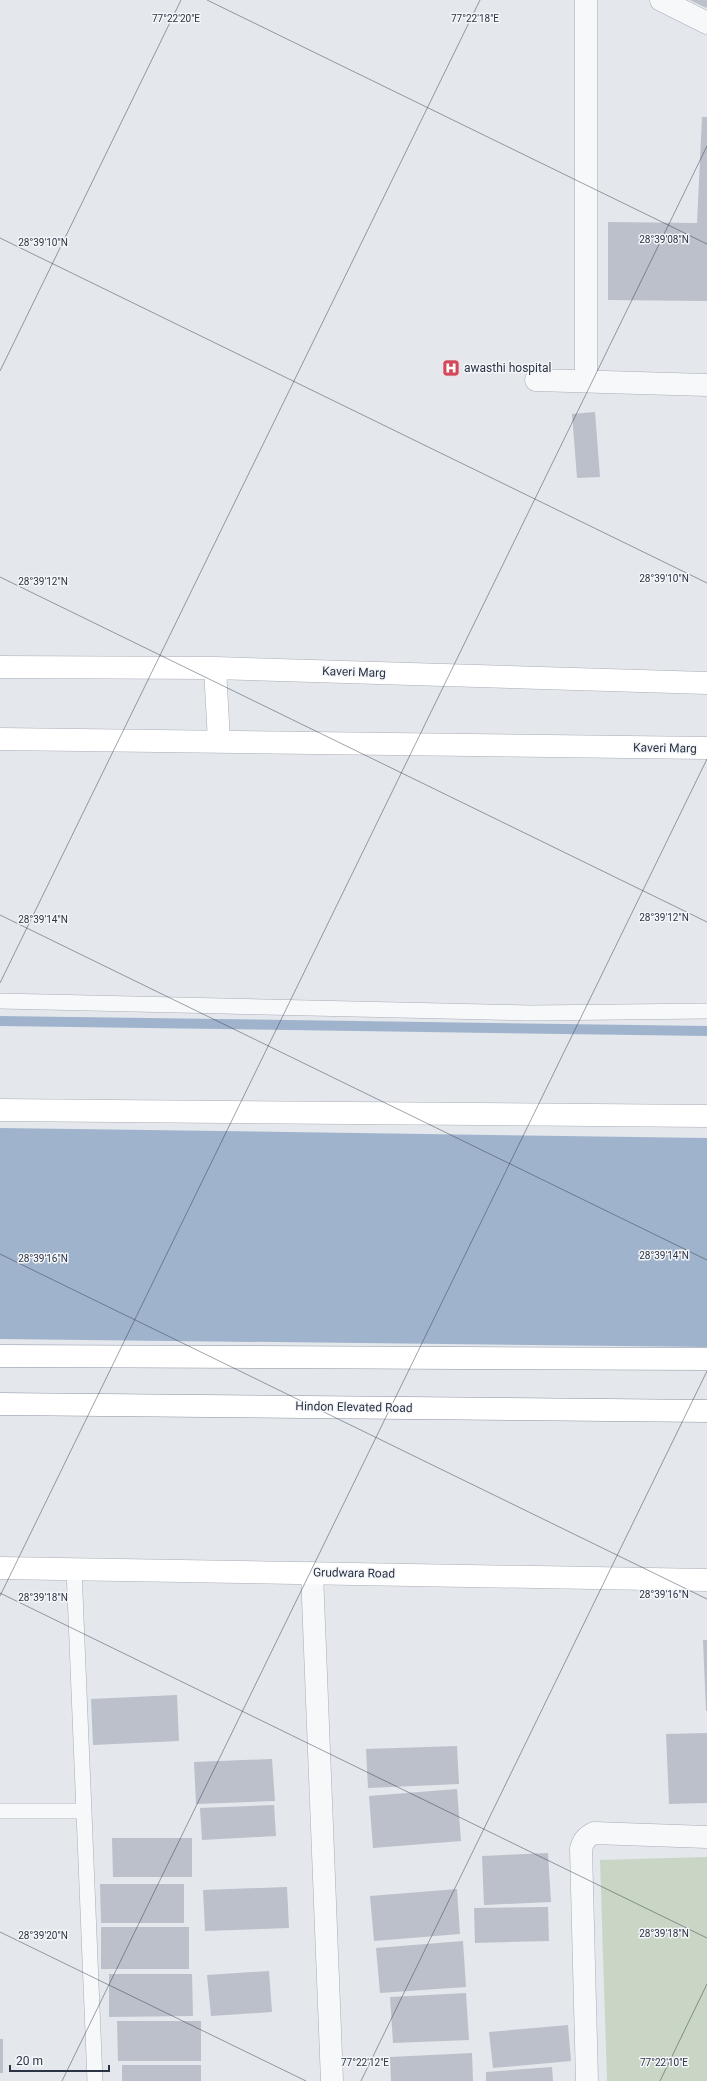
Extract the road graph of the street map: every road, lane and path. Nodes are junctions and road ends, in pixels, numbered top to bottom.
1 (586, 0) edge
2 (660, 0) edge
3 (707, 23) edge
4 (536, 380) dead end
5 (586, 382) junction
6 (707, 385) edge
7 (0, 667) edge
8 (215, 668) junction
9 (707, 683) edge
10 (0, 739) edge
11 (219, 741) junction
12 (707, 748) edge
13 (0, 1001) edge
14 (707, 1011) edge
15 (0, 1110) edge
16 (707, 1116) edge
17 (0, 1356) edge
18 (707, 1359) edge
19 (0, 1404) edge
20 (707, 1411) edge
21 (0, 1568) edge
22 (74, 1569) junction
23 (312, 1572) junction
24 (707, 1580) edge
25 (0, 1811) edge
26 (84, 1811) junction
27 (707, 1837) edge
28 (95, 2081) edge
29 (332, 2081) edge
30 (587, 2081) edge

1 - 5 street
2 - 3 street
4 - 5 street
5 - 6 street
7 - 8 main road, Kaveri Marg
8 - 9 main road, Kaveri Marg
8 - 11 main road
10 - 11 main road, Kaveri Marg
11 - 12 main road, Kaveri Marg
13 - 14 lane
15 - 16 main road
17 - 18 main road
19 - 20 main road, Hindon Elevated Road
21 - 22 main road, Grudwara Road
22 - 23 main road, Grudwara Road
22 - 26 lane
23 - 24 main road, Grudwara Road
23 - 29 street
25 - 26 lane
26 - 28 lane
27 - 30 street

